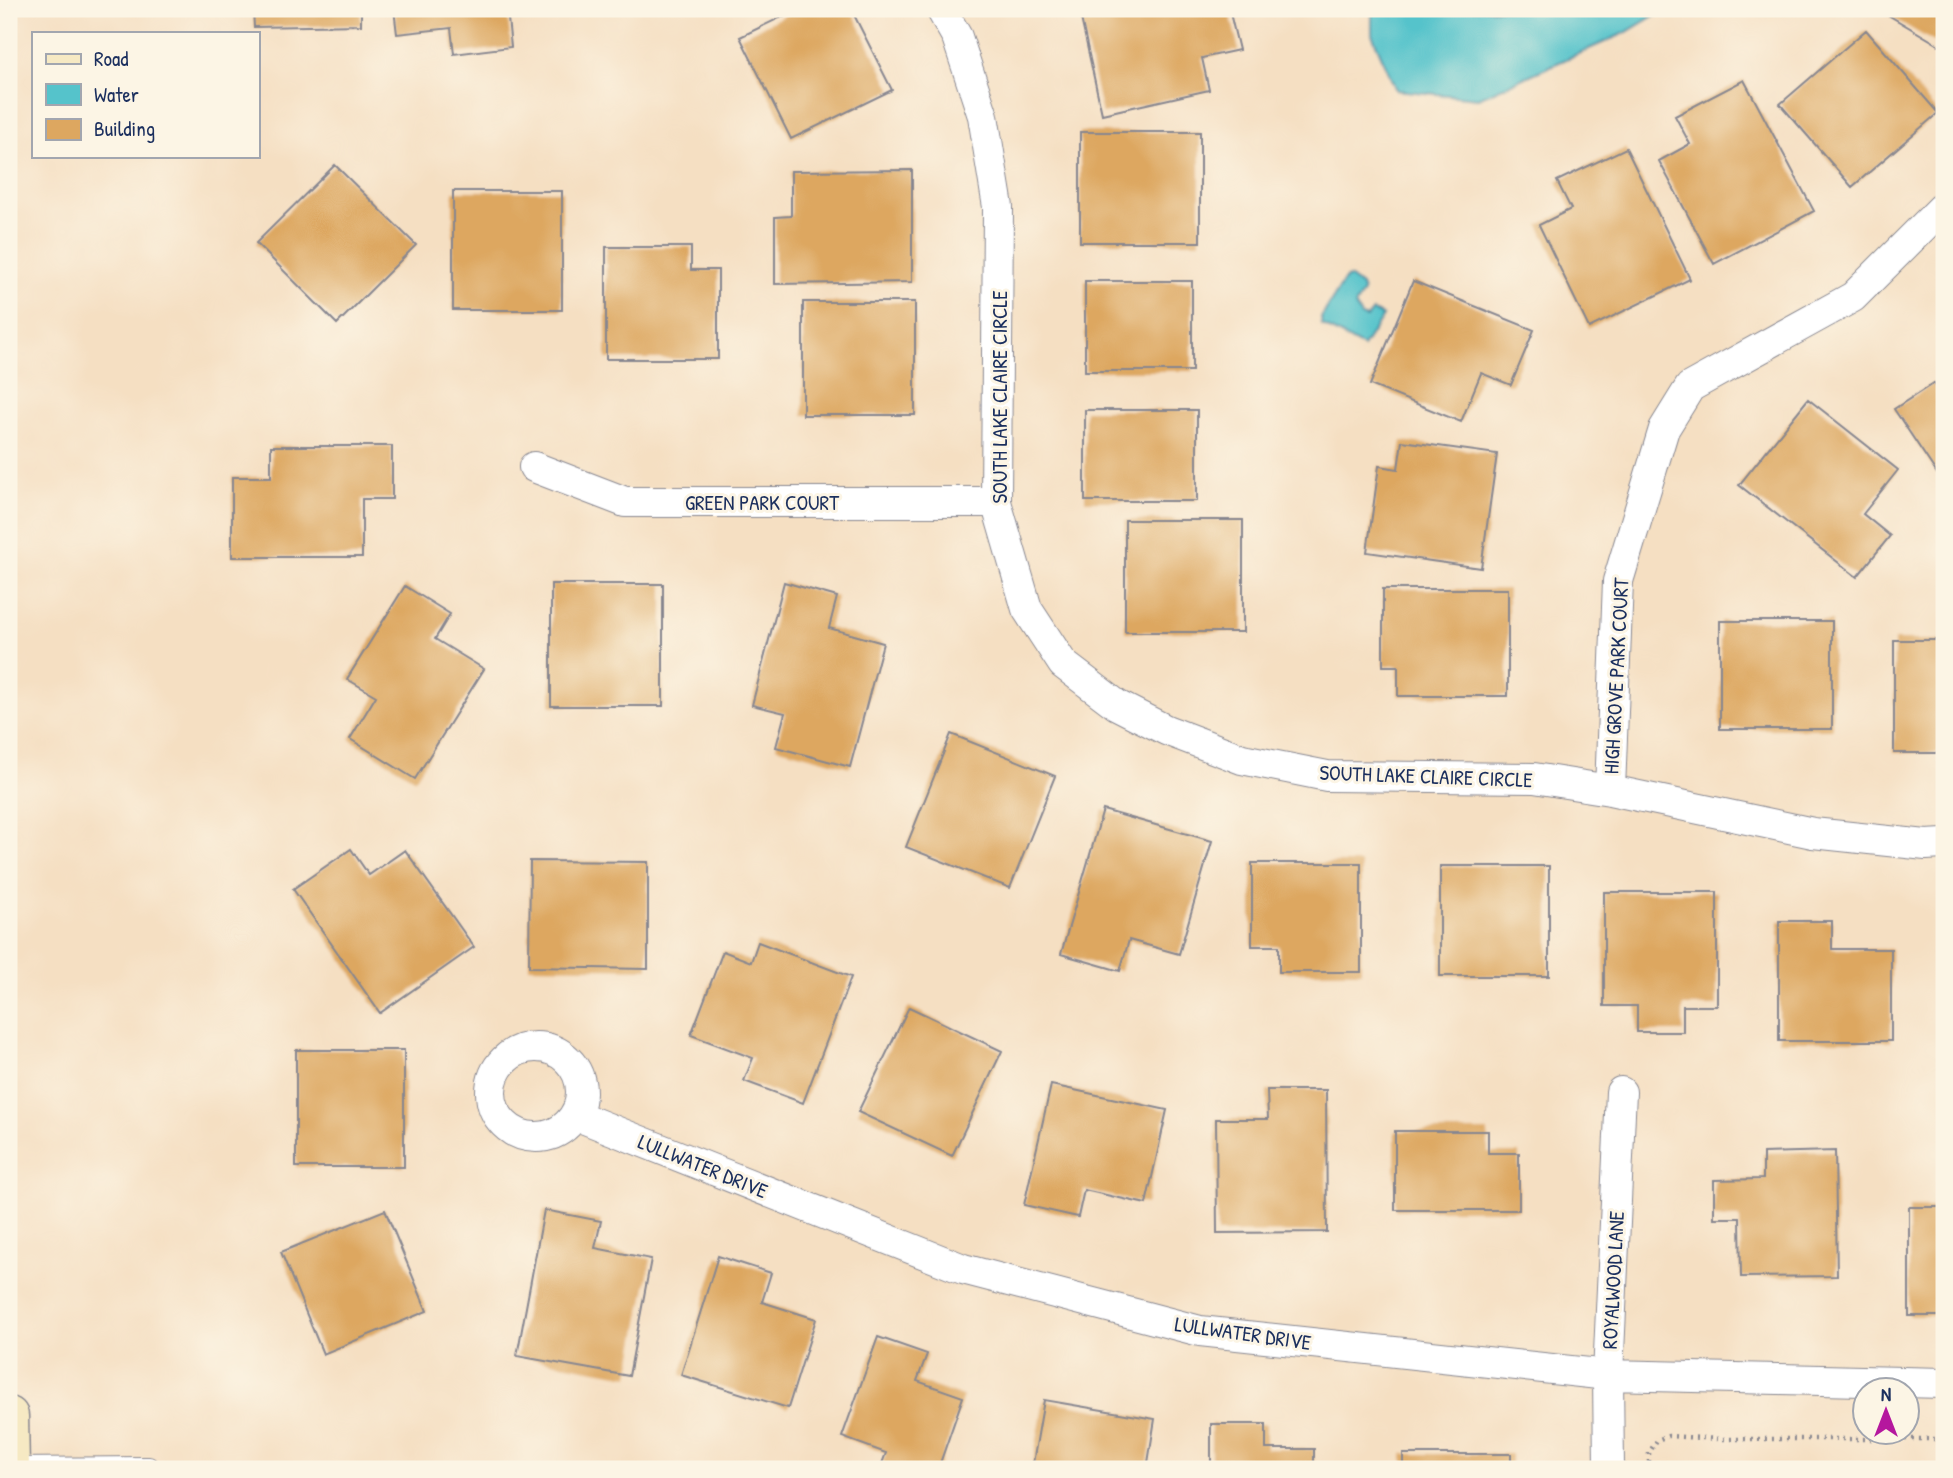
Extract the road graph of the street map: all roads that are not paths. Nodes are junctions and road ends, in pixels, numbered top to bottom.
1 (941, 9) edge
2 (1944, 206) edge
3 (534, 467) dead end
4 (996, 502) junction
5 (1610, 790) junction
6 (1944, 844) edge
7 (1622, 1091) dead end
8 (576, 1115) dead end
9 (1608, 1375) junction
10 (1944, 1383) edge
11 (9, 1416) edge
12 (10, 1467) edge
13 (149, 1469) edge
14 (1609, 1469) edge

1 - 4 street, SOUTH LAKE CLAIRE CIRCLE
2 - 5 street, HIGH GROVE PARK COURT
3 - 4 street, GREEN PARK COURT
4 - 5 street, SOUTH LAKE CLAIRE CIRCLE
5 - 6 street, SOUTH LAKE CLAIRE CIRCLE
7 - 9 street, ROYALWOOD LANE
8 - 9 street, LULLWATER DRIVE
9 - 10 street, LULLWATER DRIVE
9 - 14 street, ROYALWOOD LANE
11 - 12 street
12 - 13 lane

